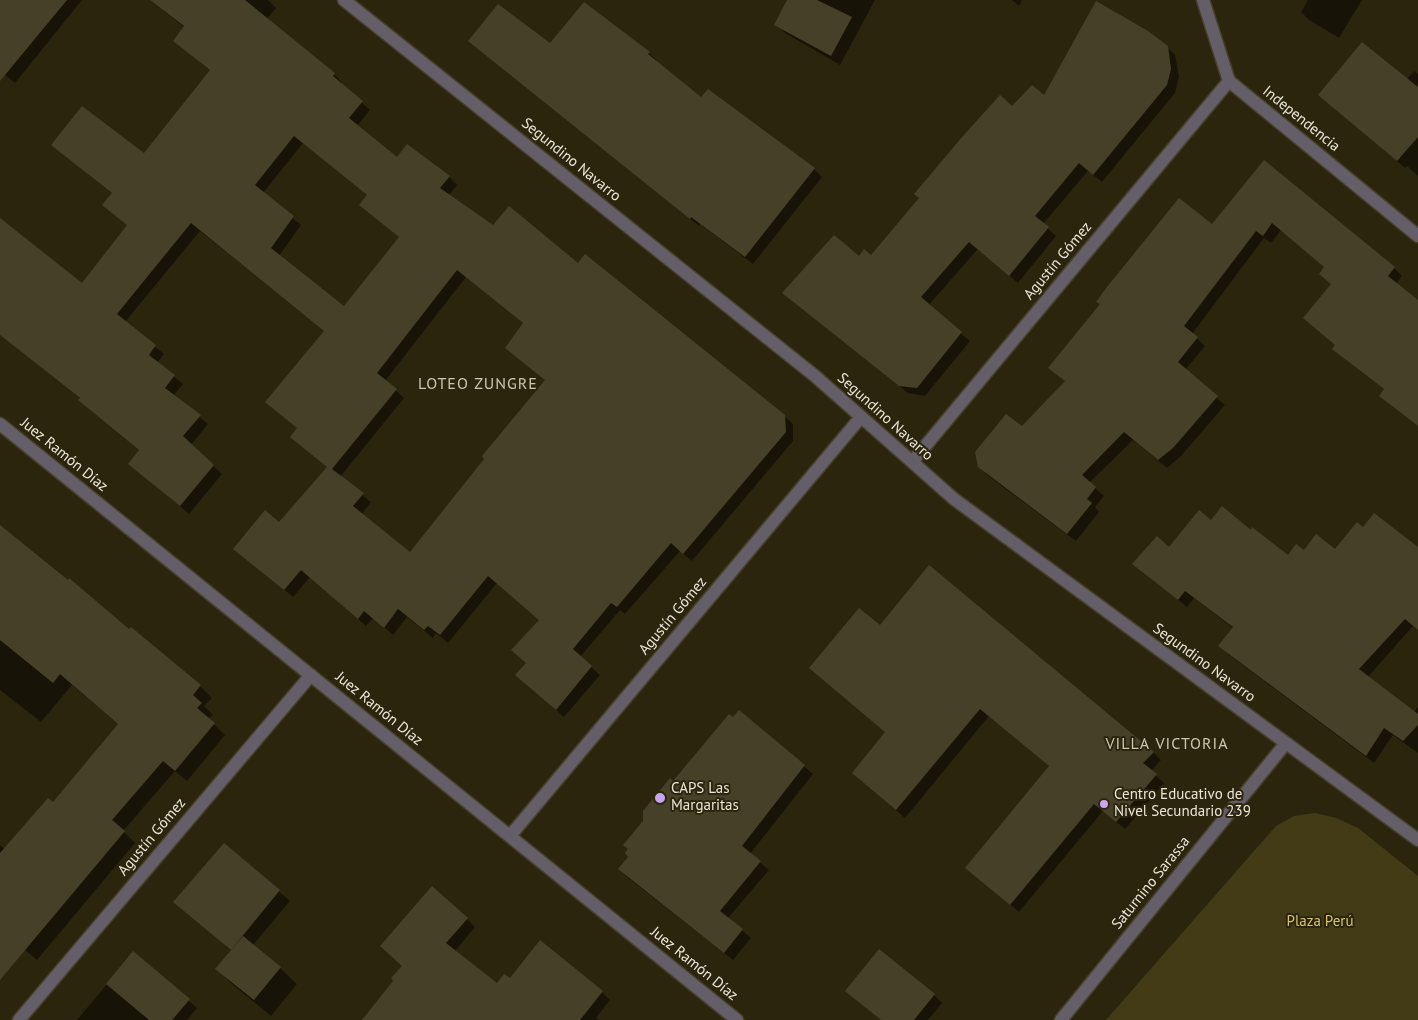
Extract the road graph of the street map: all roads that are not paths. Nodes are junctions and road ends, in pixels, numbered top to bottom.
1 (344, 0) edge
2 (1204, 0) edge
3 (1229, 81) junction
4 (1418, 236) edge
5 (861, 417) junction
6 (0, 424) edge
7 (912, 462) junction
8 (311, 675) junction
9 (1286, 743) junction
10 (510, 836) junction
11 (1418, 840) edge
12 (19, 1020) edge
13 (737, 1020) edge
14 (1061, 1020) edge

1 - 5 street, Segundino Navarro
2 - 3 street
3 - 4 street, Independencia
3 - 7 street, Agustín Gómez
5 - 7 street, Segundino Navarro
5 - 10 street, Agustín Gómez
6 - 8 street, Juez Ramón Díaz
7 - 9 street, Segundino Navarro
8 - 10 street, Juez Ramón Díaz
8 - 12 street, Agustín Gómez
9 - 11 street, Segundino Navarro
9 - 14 street, Saturnino Sarassa
10 - 13 street, Juez Ramón Díaz

